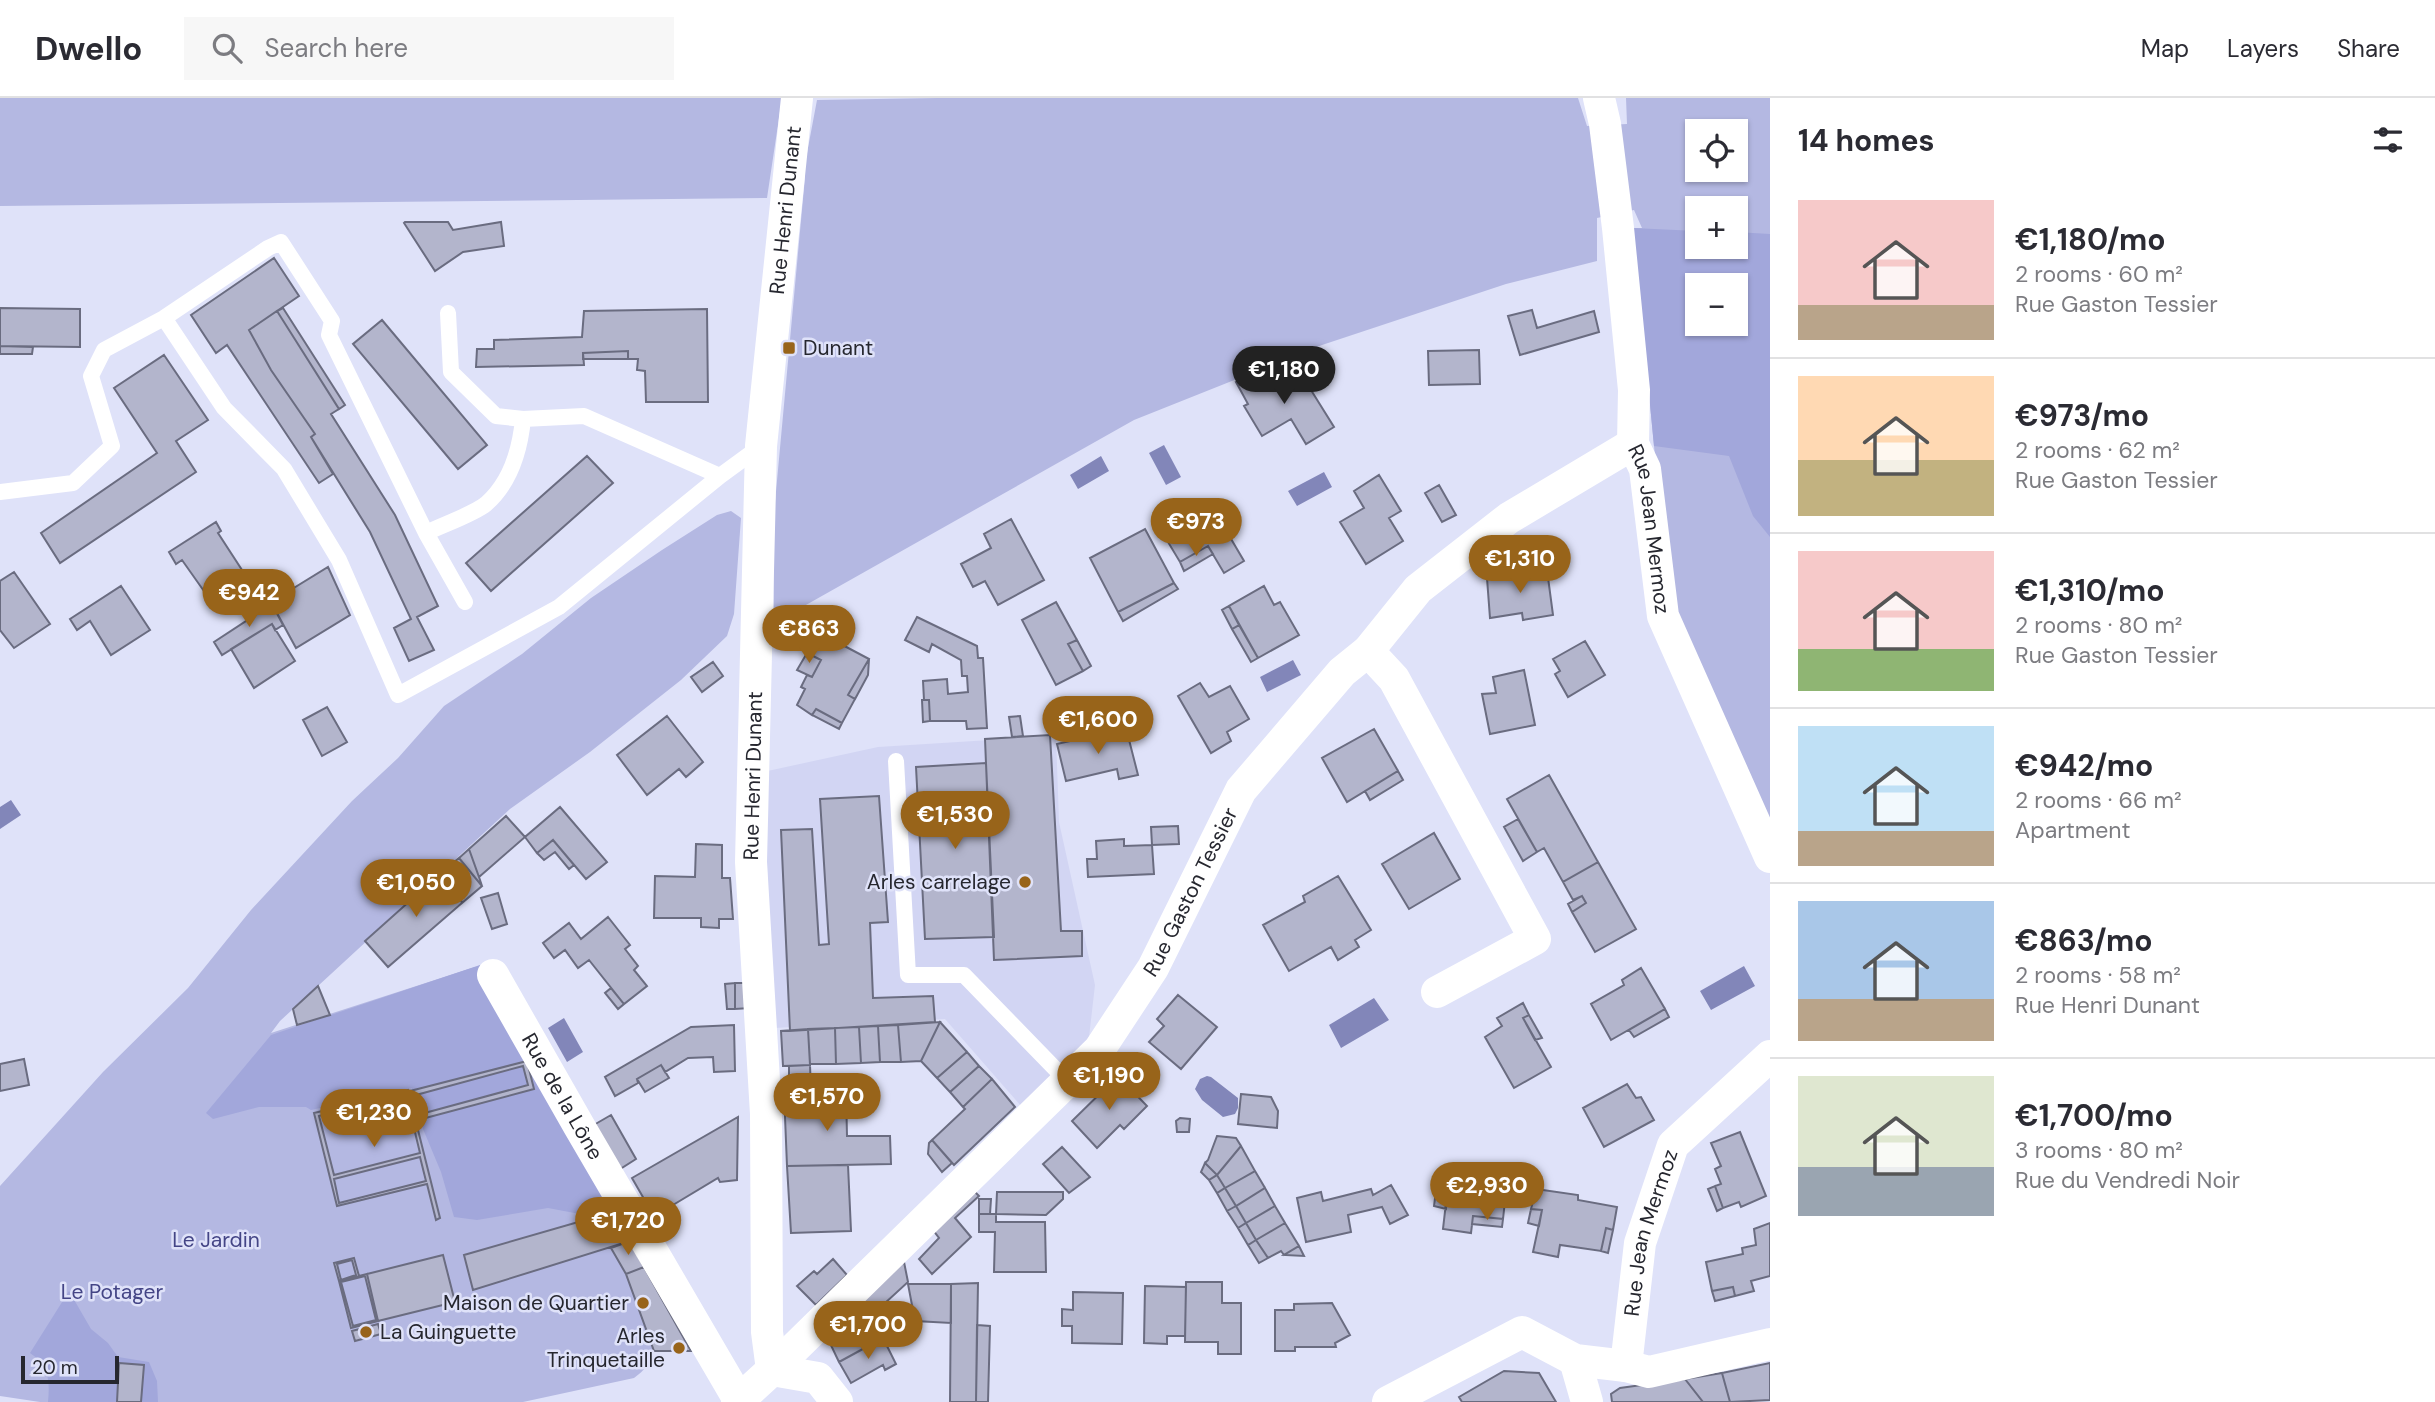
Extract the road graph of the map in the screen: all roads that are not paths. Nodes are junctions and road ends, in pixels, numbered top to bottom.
1 (797, 98) edge
2 (1599, 98) edge
3 (448, 313) dead end
4 (164, 318) junction
5 (523, 419) junction
6 (1633, 444) junction
7 (761, 446) junction
8 (720, 476) junction
9 (0, 492) edge
10 (426, 533) junction
11 (465, 602) dead end
12 (1368, 651) junction
13 (895, 761) dead end
14 (1770, 857) edge
15 (493, 975) dead end
16 (1437, 992) dead end
17 (1770, 1056) edge
18 (1067, 1081) junction
19 (1770, 1344) edge
20 (1575, 1360) junction
21 (1626, 1366) junction
22 (772, 1370) junction
23 (738, 1401) edge
24 (836, 1402) edge
25 (1388, 1402) edge
26 (1587, 1402) edge

1 - 7 street, Rue Henri Dunant
2 - 6 street, Rue Jean Mermoz
3 - 5 lane
4 - 8 lane
4 - 9 lane
4 - 10 lane
5 - 8 lane
5 - 10 lane
6 - 12 street, Rue Gaston Tessier
6 - 14 street, Rue Jean Mermoz
7 - 8 lane
7 - 22 street, Rue Henri Dunant
10 - 11 lane
12 - 16 street
12 - 18 street, Rue Gaston Tessier
13 - 18 lane
15 - 23 street, Rue de la Lône
17 - 21 street, Rue Jean Mermoz
18 - 22 street, Rue Gaston Tessier
19 - 21 street
20 - 21 street
20 - 25 street
20 - 26 street
22 - 23 street, Rue Gaston Tessier
22 - 24 street

